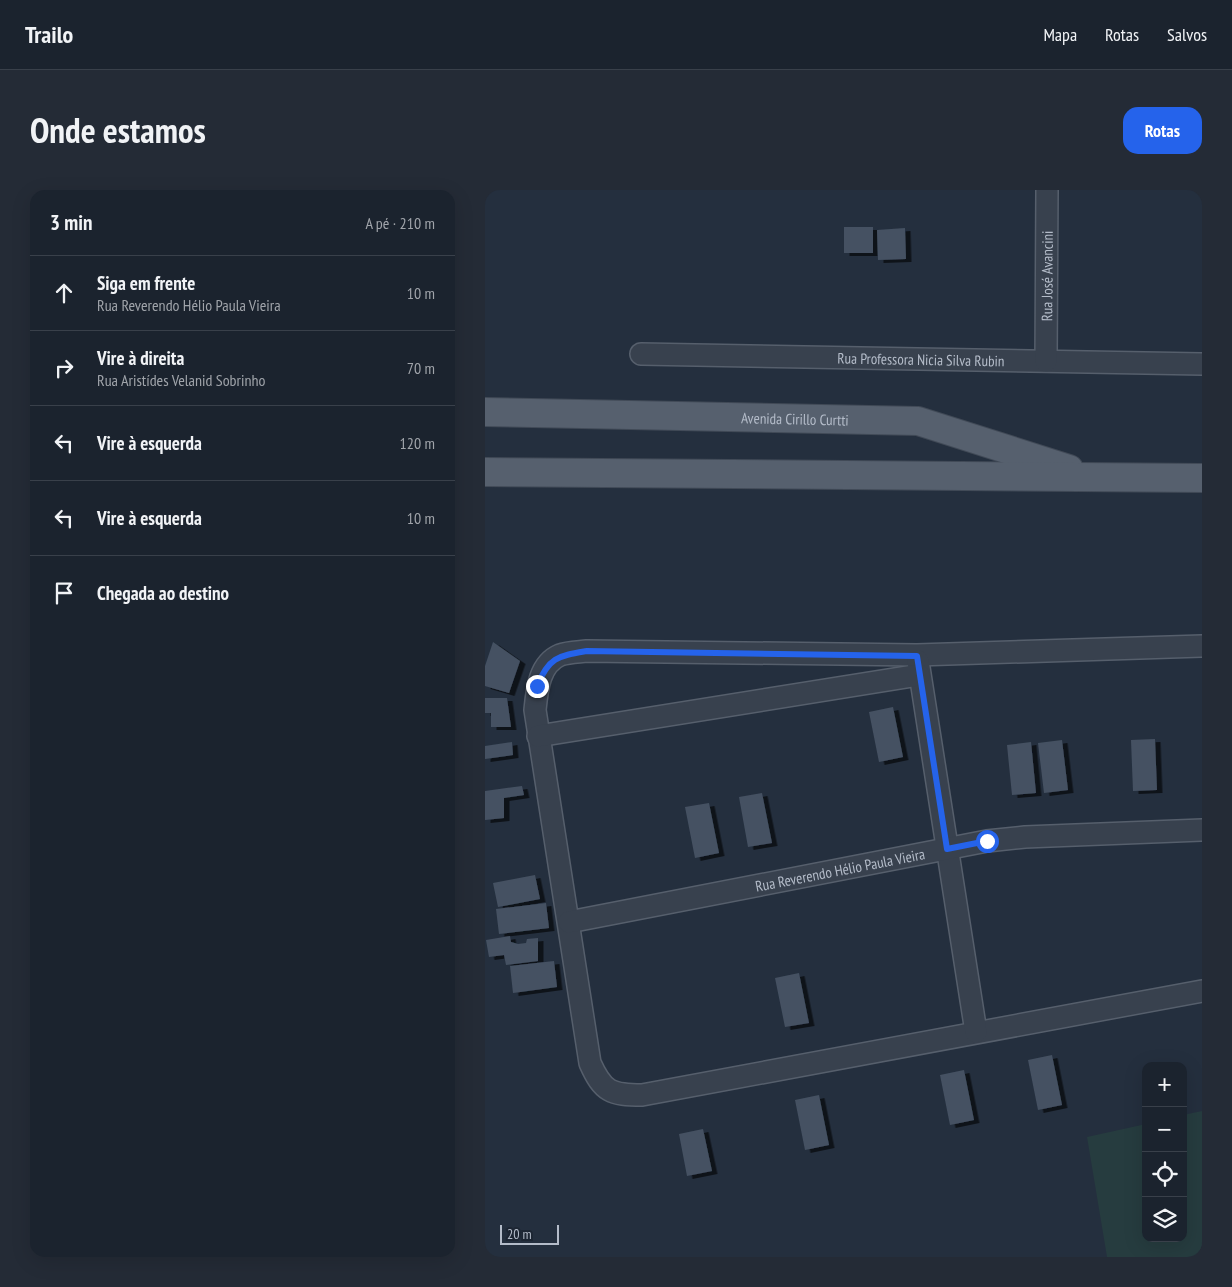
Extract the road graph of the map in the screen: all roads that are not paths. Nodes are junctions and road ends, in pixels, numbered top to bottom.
1 (1047, 190) edge
2 (641, 354) dead end
3 (1046, 362) junction
4 (1202, 364) edge
5 (485, 412) edge
6 (485, 472) edge
7 (1097, 478) junction
8 (1202, 478) edge
9 (1202, 646) edge
10 (918, 665) junction
11 (538, 736) junction
12 (1202, 830) edge
13 (947, 849) junction
14 (569, 922) junction
15 (1202, 991) edge
16 (976, 1032) junction

1 - 3 street, Rua José Avancini
2 - 3 street, Rua Professora Nicia Silva Rubin
3 - 4 street, Rua Professora Nicia Silva Rubin
5 - 7 main road, Avenida Cirillo Curtti
6 - 7 main road, Avenida Cirillo Curtti
7 - 8 main road, Avenida Cirillo Curtti
9 - 10 street
10 - 11 street
10 - 11 street
10 - 13 street
11 - 14 street
12 - 13 street, Rua Reverendo Hélio Paula Vieira
13 - 14 street, Rua Reverendo Hélio Paula Vieira
13 - 16 street
14 - 16 street
15 - 16 street

